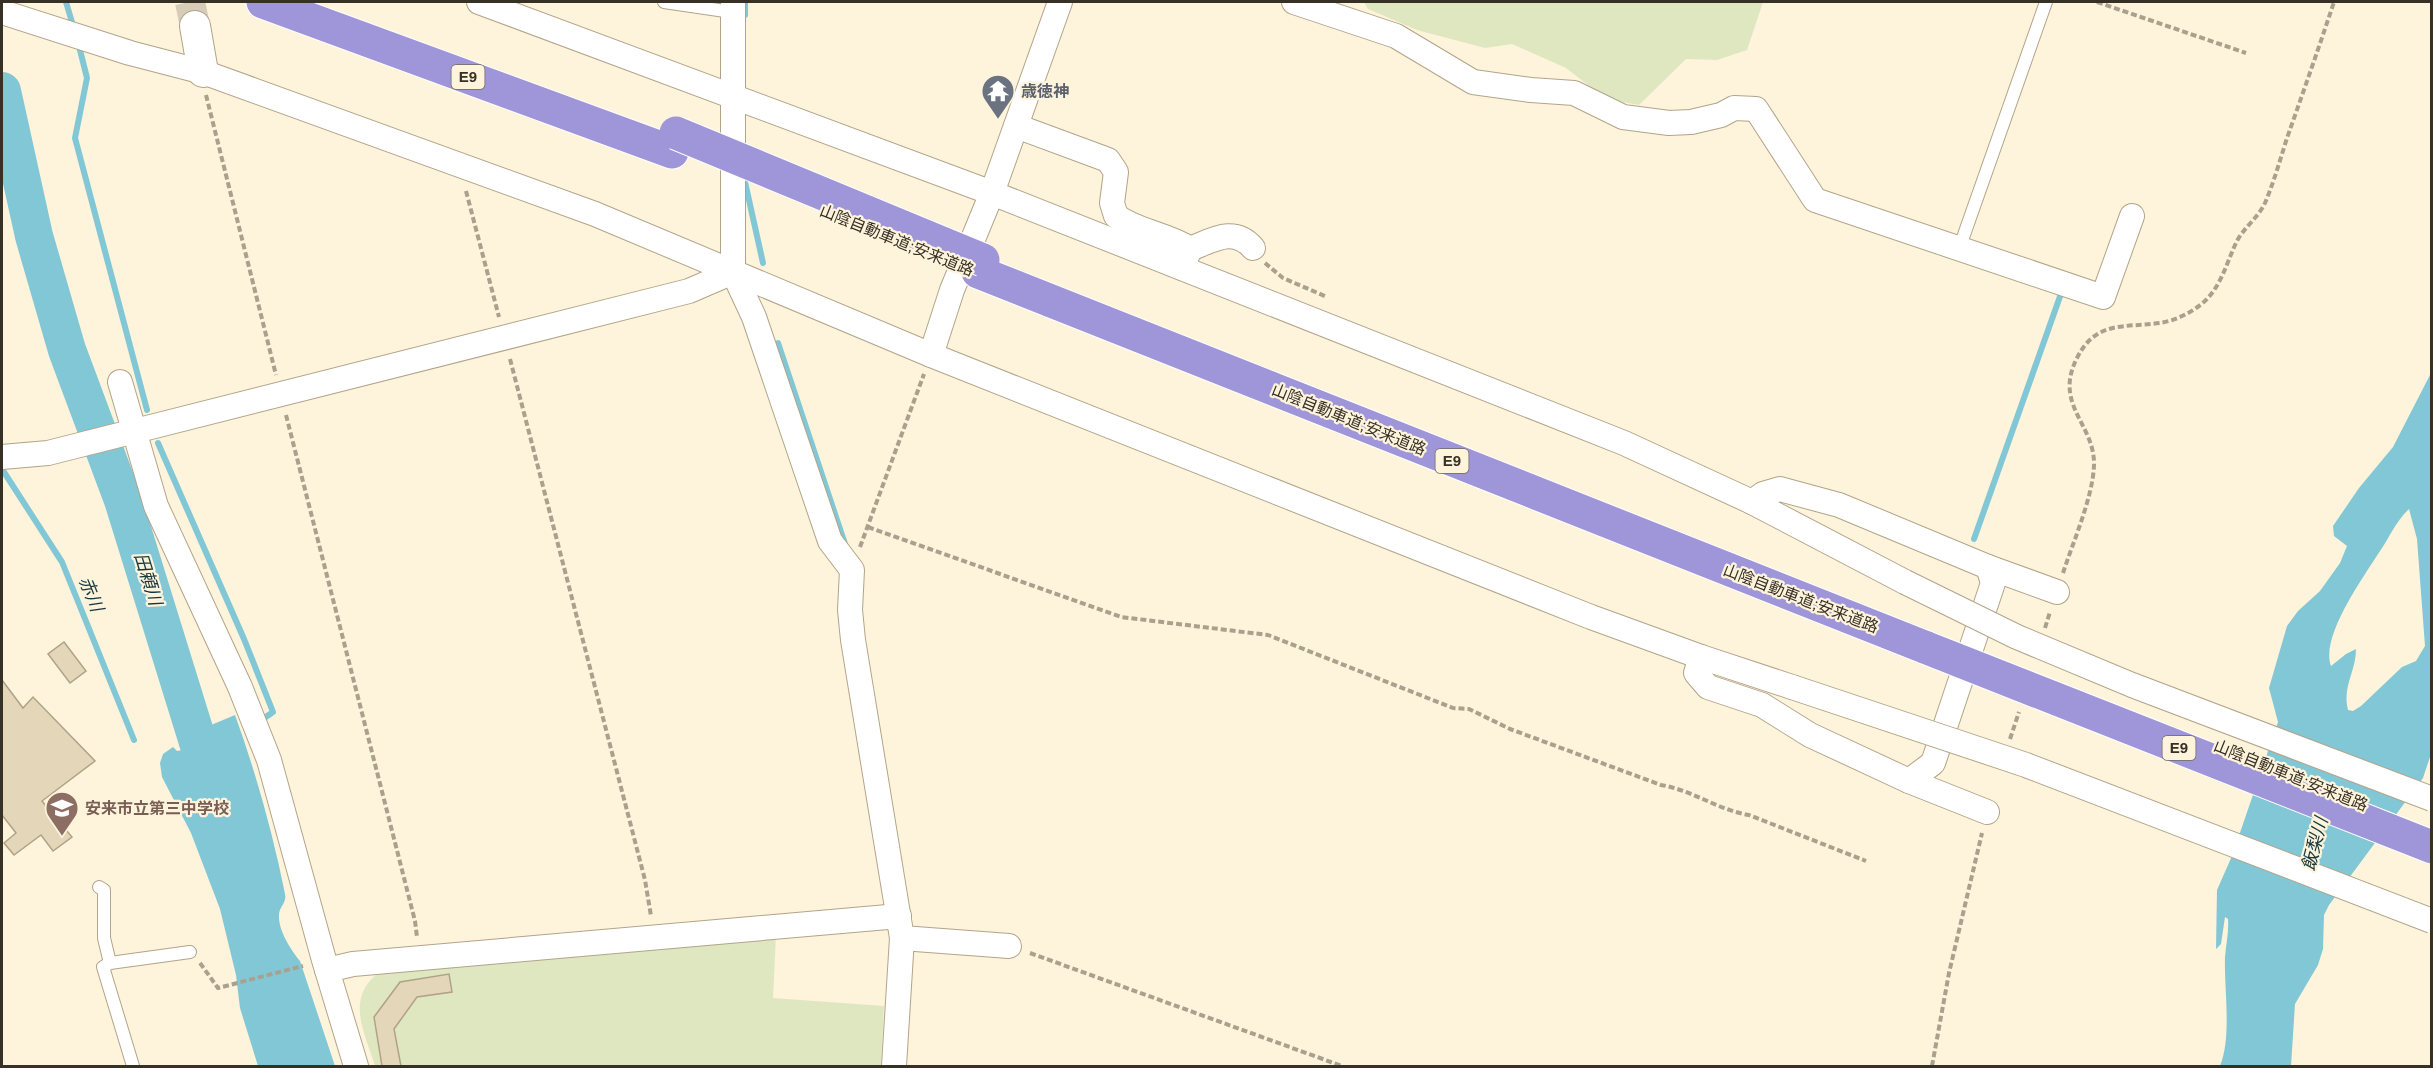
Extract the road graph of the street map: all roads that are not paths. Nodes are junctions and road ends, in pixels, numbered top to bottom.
1 (263, 2) edge
2 (305, 2) edge
3 (479, 2) edge
4 (664, 2) edge
5 (1060, 2) edge
6 (1294, 2) edge
7 (2046, 2) edge
8 (732, 7) edge
9 (2, 12) edge
10 (195, 26) tunnel mouth
11 (203, 72) junction
12 (731, 97) junction
13 (1016, 126) junction
14 (674, 142) junction
15 (992, 193) junction
16 (2132, 216) dead end
17 (1253, 248) road end
18 (1959, 249) junction
19 (1186, 258) junction
20 (733, 272) junction
21 (931, 355) junction
22 (120, 382) dead end
23 (132, 432) junction
24 (2, 457) edge
25 (1752, 502) junction
26 (1988, 567) junction
27 (2057, 592) road end
28 (1929, 642) junction
29 (1701, 657) junction
30 (1909, 781) junction
31 (2432, 800) edge
32 (1987, 812) road end
33 (2432, 832) edge
34 (2432, 847) edge
35 (99, 887) dead end
36 (2432, 921) edge
37 (900, 927) junction
38 (1009, 946) road end
39 (190, 952) road end
40 (110, 963) junction
41 (318, 967) junction
42 (133, 1066) edge
43 (356, 1066) edge
44 (894, 1066) edge

1 - 14 highway, 山陰自動車道;安来道路 / E9
2 - 14 highway, 山陰自動車道;安来道路 / E9
3 - 12 street
4 - 8 lane
5 - 13 street
6 - 18 street
7 - 18 lane
8 - 12 street
9 - 11 street
10 - 11 street
11 - 20 street
12 - 15 street
12 - 20 street
13 - 15 street
13 - 19 street
14 - 28 highway, 山陰自動車道;安来道路 / E9, bridge
15 - 19 street
15 - 21 street
16 - 18 street
17 - 19 street
19 - 25 street
20 - 21 street
20 - 23 street
20 - 37 street
21 - 29 street
22 - 23 street
23 - 24 street
23 - 41 street
25 - 26 street
25 - 31 street, bridge
26 - 27 street
26 - 30 street
28 - 33 highway, 山陰自動車道;安来道路 / E9
28 - 34 highway, 山陰自動車道;安来道路 / E9, bridge
29 - 30 street
29 - 36 street, bridge
30 - 32 street
35 - 40 lane
37 - 38 street
37 - 41 street
37 - 44 street
39 - 40 lane
40 - 42 lane
41 - 43 street

